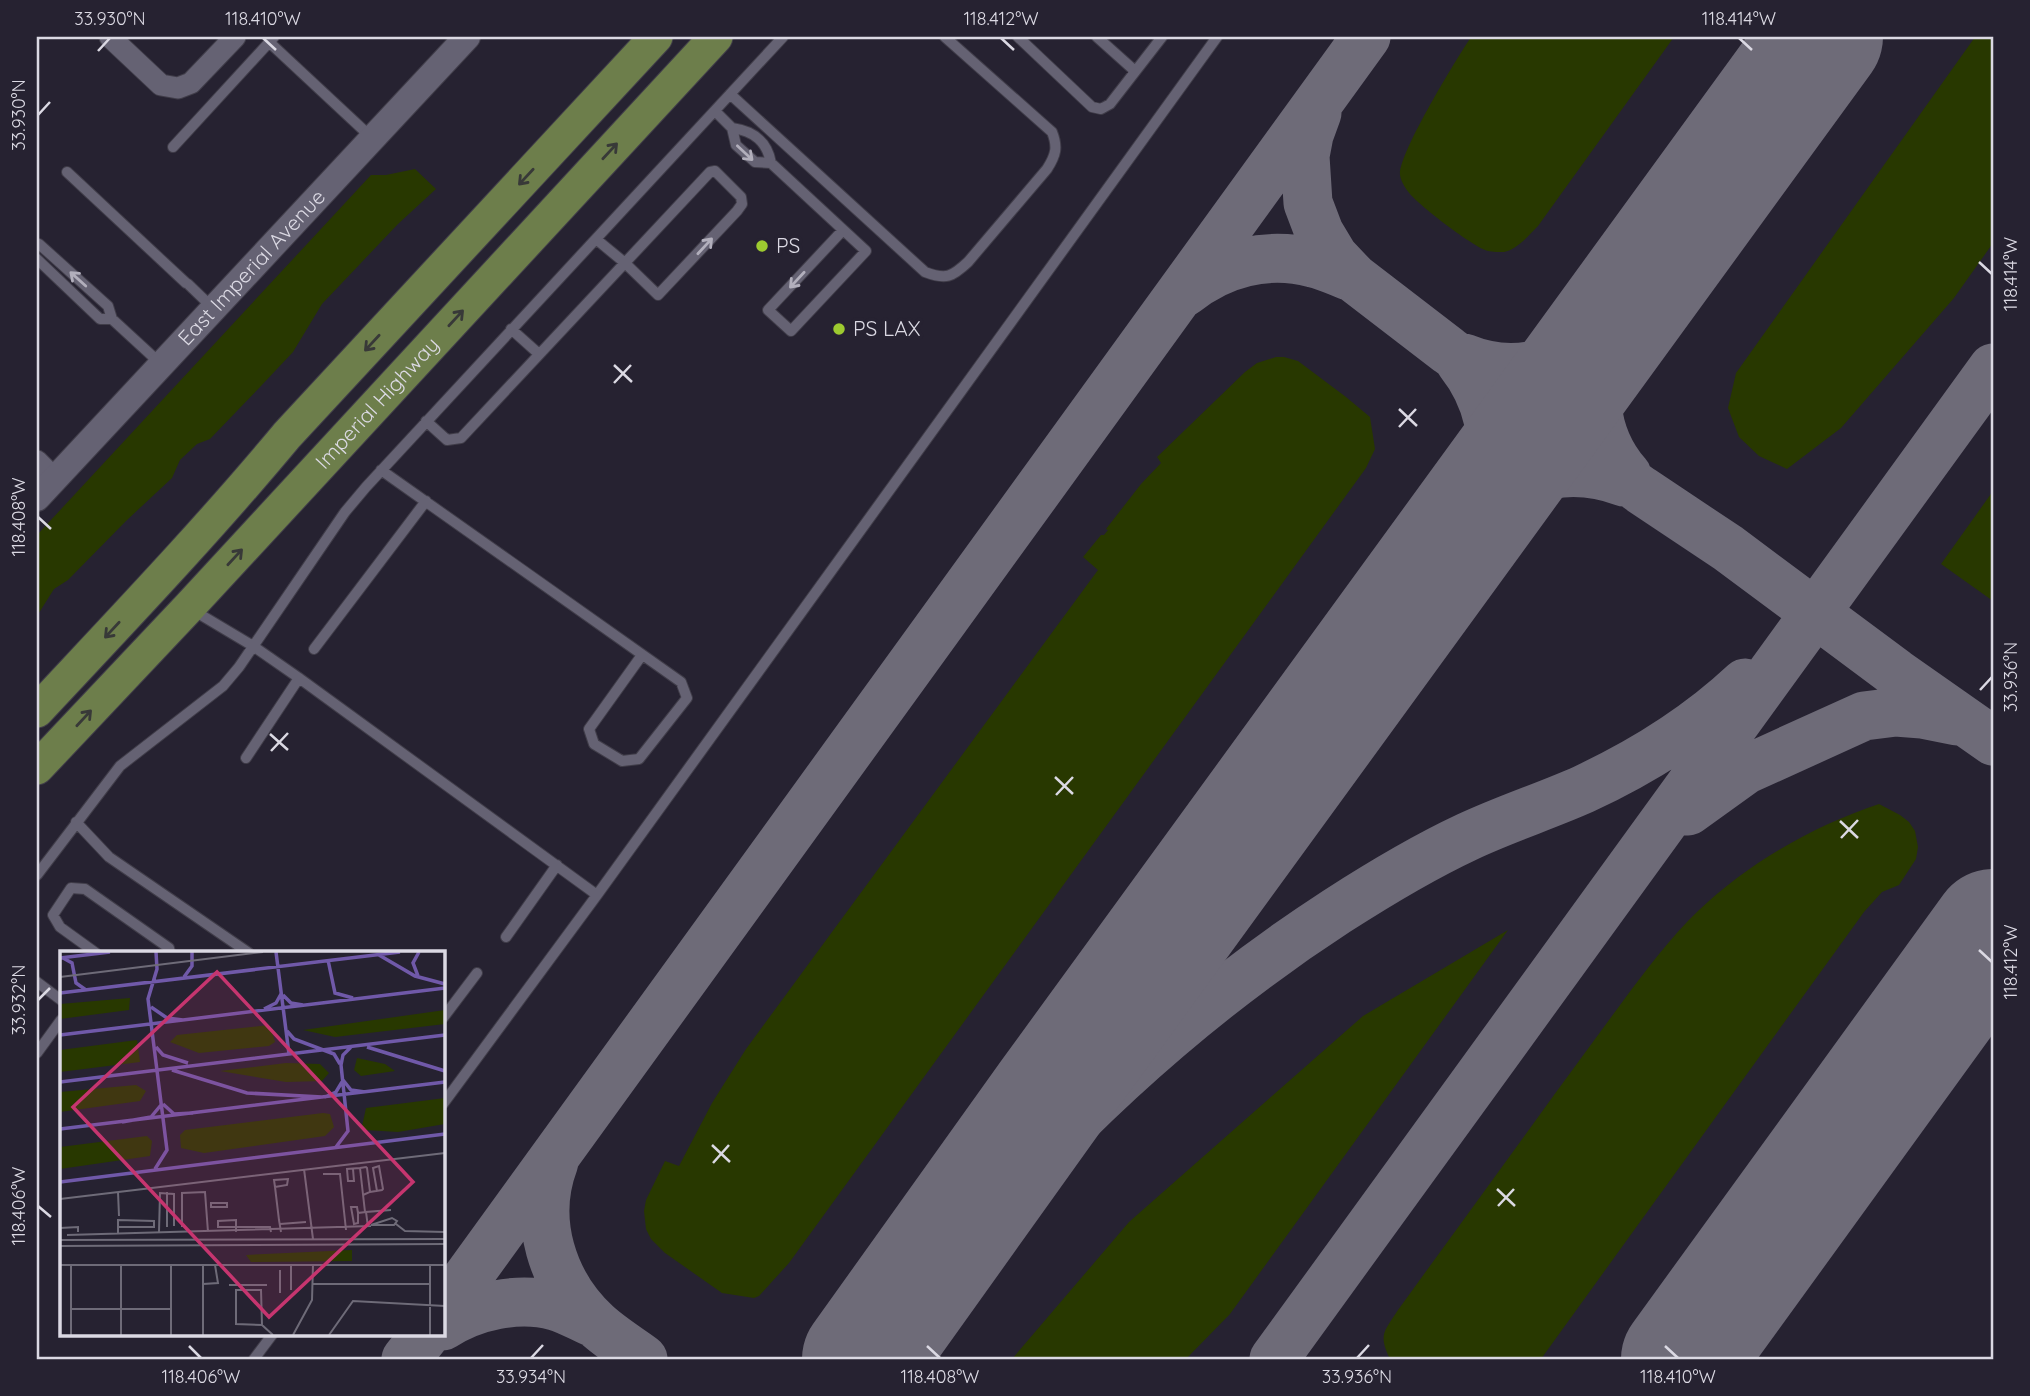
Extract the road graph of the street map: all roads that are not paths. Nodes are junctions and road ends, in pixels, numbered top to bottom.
1 (110, 37) edge
2 (235, 37) edge
3 (467, 37) edge
4 (656, 37) edge
5 (716, 37) edge
6 (783, 37) edge
7 (945, 37) edge
8 (1018, 37) edge
9 (1097, 37) edge
10 (1162, 37) edge
11 (1217, 37) edge
12 (272, 39) edge
13 (1135, 71) junction
14 (730, 94) junction
15 (715, 111) junction
16 (732, 128) junction
17 (372, 138) junction
18 (173, 147) dead end
19 (771, 163) junction
20 (67, 172) dead end
21 (844, 230) junction
22 (596, 239) junction
23 (37, 244) edge
24 (37, 259) edge
25 (625, 263) junction
26 (214, 309) junction
27 (112, 319) junction
28 (511, 330) junction
29 (539, 354) junction
30 (162, 365) junction
31 (426, 421) junction
32 (46, 470) edge
33 (381, 470) junction
34 (37, 498) edge
35 (426, 501) junction
36 (159, 580) junction
37 (189, 607) junction
38 (253, 646) junction
39 (314, 649) dead end
40 (642, 655) junction
41 (299, 678) junction
42 (37, 711) edge
43 (246, 758) dead end
44 (37, 768) edge
45 (76, 822) junction
46 (557, 865) junction
47 (37, 875) edge
48 (597, 895) junction
49 (506, 937) dead end
50 (93, 951) edge
51 (170, 951) edge
52 (245, 951) edge
53 (477, 973) dead end
54 (37, 982) edge
55 (60, 999) edge
56 (444, 1017) edge
57 (60, 1021) edge
58 (37, 1053) edge
59 (444, 1103) edge
60 (271, 1336) edge
61 (254, 1359) edge

1 - 2 street
3 - 17 street, East Imperial Avenue
4 -> 36 main road
37 -> 5 main road, Imperial Highway
6 - 14 lane
7 - 14 lane
8 - 13 lane
9 - 13 lane
10 - 13 lane
11 - 48 lane
12 - 17 lane
12 - 18 lane
14 - 15 lane
15 - 16 lane
15 - 22 lane
16 - 19 lane
16 -> 19 lane
17 - 26 street, East Imperial Avenue
19 - 21 lane
20 - 26 lane
21 -> 21 lane
22 - 25 lane
22 - 28 lane
27 -> 23 lane
24 - 27 lane
25 -> 25 lane
25 - 29 lane
26 - 30 street, East Imperial Avenue
27 - 30 lane
28 - 29 lane
28 - 31 lane
29 - 31 lane
30 - 32 street, East Imperial Avenue
31 - 33 lane
32 - 34 street, East Imperial Avenue
33 - 35 lane
33 - 38 lane
35 - 39 lane
35 - 40 lane
36 - 37 main road
36 -> 42 main road
37 - 38 lane
44 -> 37 main road, Imperial Highway
38 - 41 lane
38 - 45 lane
40 - 40 lane
41 - 43 lane
41 - 46 lane
45 - 47 lane
45 - 52 lane
46 - 48 lane
46 - 49 lane
48 - 59 lane
50 - 51 lane
53 - 56 lane
54 - 55 lane
57 - 58 lane
60 - 61 lane

